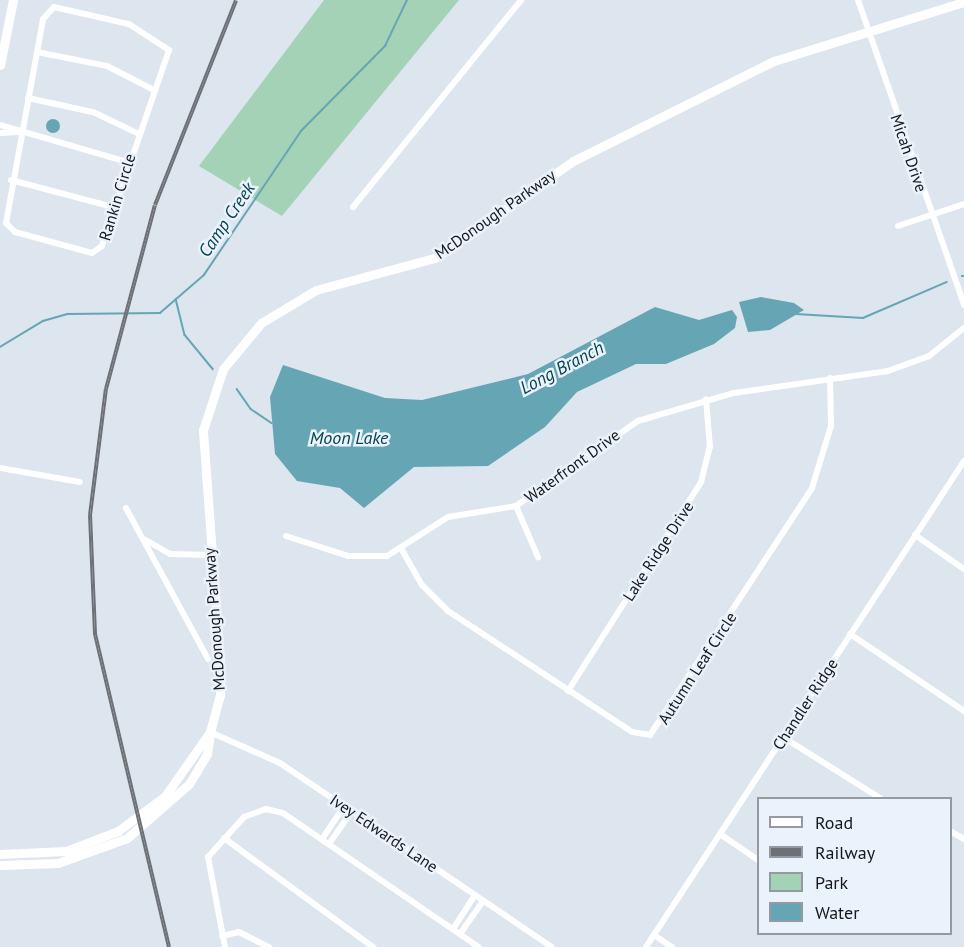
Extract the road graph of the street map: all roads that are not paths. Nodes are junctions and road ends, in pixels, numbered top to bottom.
1 (13, 0) edge
2 (521, 0) edge
3 (858, 0) edge
4 (964, 2) edge
5 (867, 30) junction
6 (37, 52) junction
7 (0, 65) edge
8 (154, 90) junction
9 (28, 98) junction
10 (0, 125) edge
11 (20, 132) junction
12 (0, 133) edge
13 (137, 134) junction
14 (127, 162) junction
15 (10, 180) junction
16 (964, 204) edge
17 (113, 207) junction
18 (353, 207) dead end
19 (930, 216) junction
20 (898, 226) dead end
21 (964, 305) edge
22 (964, 328) edge
23 (830, 378) junction
24 (706, 399) junction
25 (964, 461) edge
26 (0, 468) edge
27 (80, 482) dead end
28 (516, 506) junction
29 (126, 507) dead end
30 (915, 535) junction
31 (286, 536) dead end
32 (142, 537) junction
33 (402, 550) junction
34 (210, 555) junction
35 (538, 557) dead end
36 (964, 568) edge
37 (850, 634) junction
38 (208, 659) dead end
39 (568, 691) junction
40 (964, 711) edge
41 (210, 732) junction
42 (783, 737) junction
43 (878, 797) edge
44 (344, 806) junction
45 (352, 811) junction
46 (720, 834) junction
47 (224, 838) junction
48 (322, 840) junction
49 (329, 844) junction
50 (0, 854) edge
51 (757, 859) edge
52 (0, 865) edge
53 (475, 895) junction
54 (483, 901) junction
55 (453, 929) junction
56 (460, 934) junction
57 (654, 935) junction
58 (222, 936) junction
59 (225, 947) edge
60 (269, 947) edge
61 (374, 947) edge
62 (480, 947) edge
63 (552, 947) edge
64 (646, 947) edge
65 (672, 947) edge

1 - 7 street
2 - 18 street
3 - 5 street, Micah Drive
4 - 5 street, McDonough Parkway
5 - 19 street, Micah Drive
5 - 34 street, McDonough Parkway
6 - 8 street
6 - 8 street, Rankin Circle
6 - 9 street, Rankin Circle
8 - 13 street, Rankin Circle
9 - 11 street, Rankin Circle
9 - 13 street
10 - 11 street
11 - 12 street
11 - 14 street
11 - 15 street, Rankin Circle
13 - 14 street, Rankin Circle
14 - 17 street, Rankin Circle
15 - 17 street
15 - 17 street, Rankin Circle
16 - 19 street
19 - 20 street
19 - 21 street, Micah Drive
22 - 23 street, Waterfront Drive
23 - 24 street, Waterfront Drive
23 - 39 street, Autumn Leaf Circle
24 - 28 street, Waterfront Drive
24 - 39 street, Lake Ridge Drive
25 - 30 street, Chandler Ridge
26 - 27 street
28 - 33 street, Waterfront Drive
28 - 35 street
29 - 32 street
30 - 36 street
30 - 37 street, Chandler Ridge
31 - 33 street, Waterfront Drive
32 - 34 street
32 - 38 street
33 - 39 street, Autumn Leaf Circle
34 - 41 street, McDonough Parkway
37 - 40 street
37 - 42 street, Chandler Ridge
41 - 44 street, Ivey Edwards Lane
41 - 50 street, McDonough Parkway
41 - 52 street
42 - 43 street
42 - 46 street, Chandler Ridge
44 - 45 street, Ivey Edwards Lane
44 - 48 street
45 - 49 street
45 - 53 street, Ivey Edwards Lane
46 - 51 street
46 - 57 street, Chandler Ridge
47 - 48 street
47 - 58 street
47 - 61 street
48 - 49 street
49 - 55 street
53 - 54 street, Ivey Edwards Lane
53 - 55 street
54 - 56 street
54 - 63 street, Ivey Edwards Lane
55 - 56 street
56 - 62 street
57 - 64 street, Chandler Ridge
57 - 65 street
58 - 59 street
58 - 60 street

